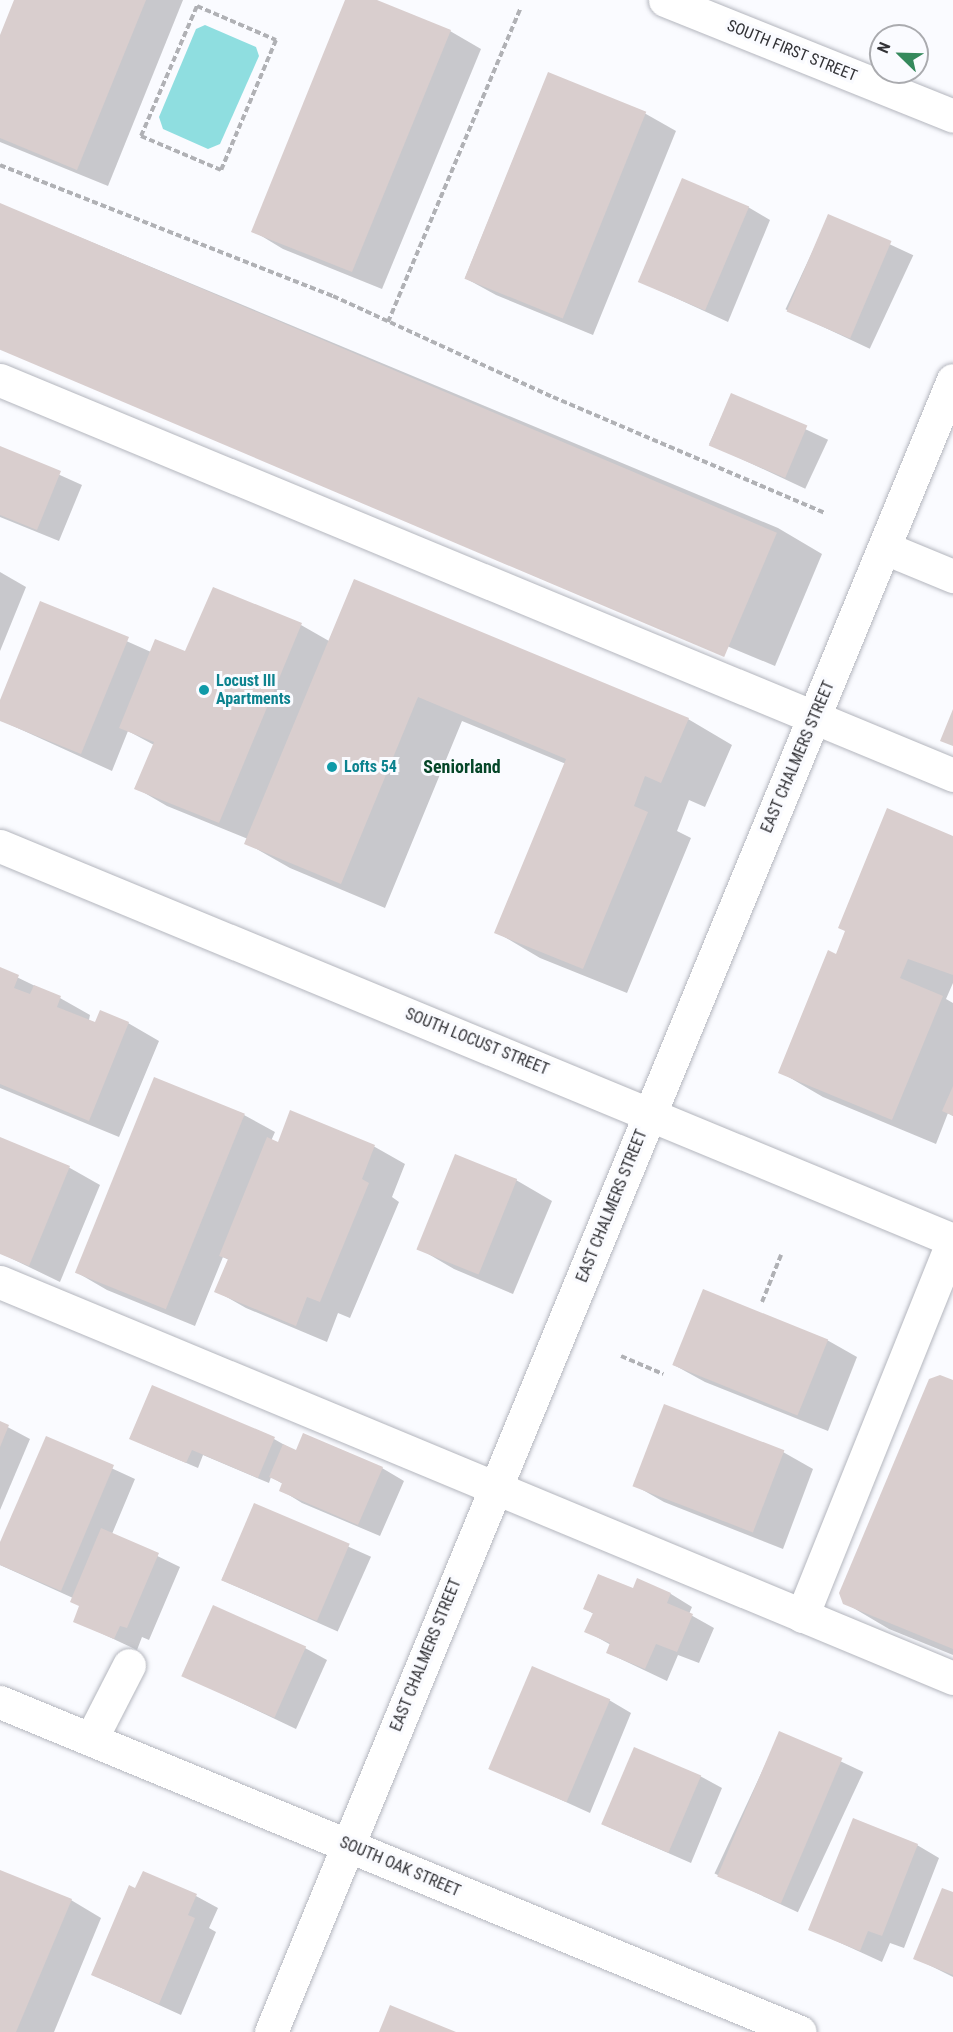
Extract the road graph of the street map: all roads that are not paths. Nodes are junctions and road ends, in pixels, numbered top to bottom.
1 (667, 0) edge
2 (953, 116) edge
3 (0, 380) edge
4 (953, 380) edge
5 (885, 548) junction
6 (953, 576) edge
7 (815, 718) junction
8 (953, 775) edge
9 (0, 846) edge
10 (650, 1114) junction
11 (953, 1240) edge
12 (0, 1282) edge
13 (494, 1490) junction
14 (802, 1616) junction
15 (129, 1665) dead end
16 (953, 1678) edge
17 (0, 1702) edge
18 (91, 1739) junction
19 (348, 1845) junction
20 (271, 2032) edge
21 (800, 2032) edge

1 - 2 street, SOUTH FIRST STREET
3 - 7 street
4 - 5 street, EAST CHALMERS STREET
5 - 6 street
5 - 7 street, EAST CHALMERS STREET
7 - 8 street
7 - 10 street, EAST CHALMERS STREET
9 - 10 street, SOUTH LOCUST STREET
10 - 11 street, SOUTH LOCUST STREET
10 - 13 street, EAST CHALMERS STREET
11 - 14 street
12 - 13 street
13 - 14 street
13 - 19 street, EAST CHALMERS STREET
14 - 16 street
15 - 18 street
17 - 18 street, SOUTH OAK STREET
18 - 19 street, SOUTH OAK STREET
19 - 20 street, EAST CHALMERS STREET
19 - 21 street, SOUTH OAK STREET

